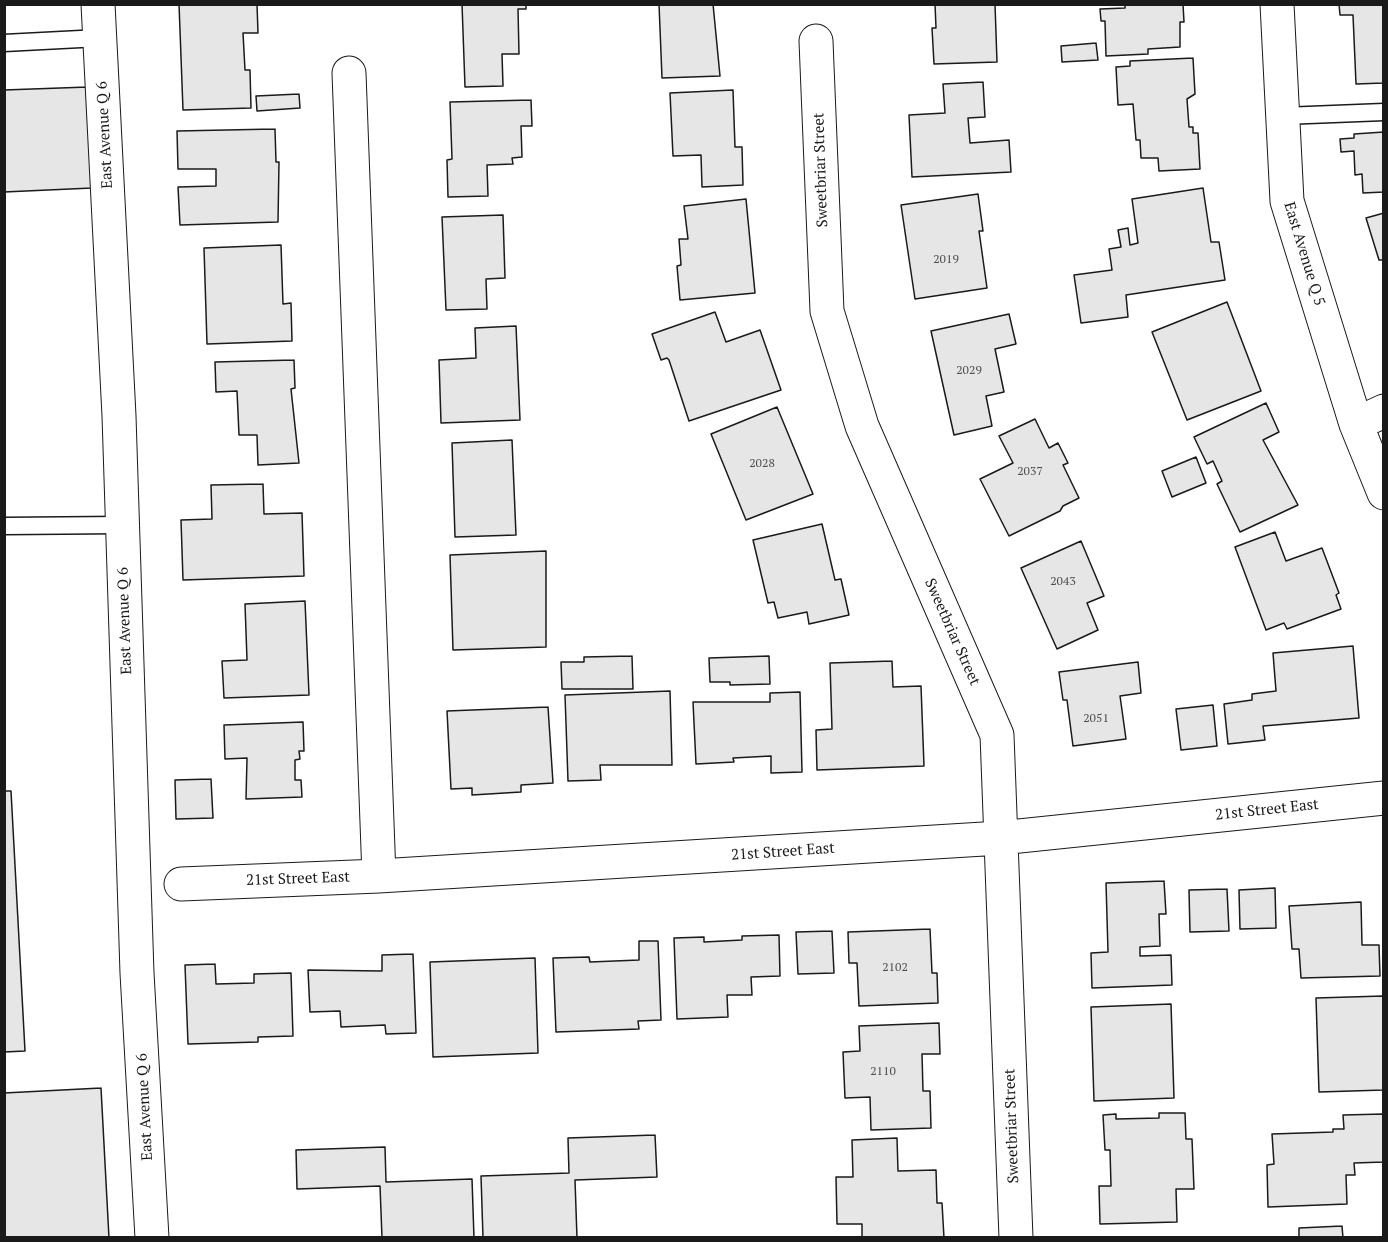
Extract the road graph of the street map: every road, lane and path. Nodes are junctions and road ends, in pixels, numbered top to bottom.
1 (98, 4) edge
2 (1277, 4) edge
3 (100, 39) junction
4 (816, 41) dead end
5 (4, 43) edge
6 (349, 73) dead end
7 (1383, 112) edge
8 (1283, 116) junction
9 (1370, 418) edge
10 (1383, 493) edge
11 (122, 525) junction
12 (4, 526) edge
13 (1383, 798) edge
14 (1000, 838) junction
15 (379, 876) junction
16 (181, 884) dead end
17 (152, 1238) edge
18 (1016, 1238) edge

1 - 3 street, East Avenue Q 6
2 - 8 street, East Avenue Q 5
3 - 5 lane
3 - 11 street, East Avenue Q 6
4 - 14 street, Sweetbriar Street
6 - 15 street
7 - 8 lane
8 - 9 street, East Avenue Q 5
9 - 10 street, East Avenue Q 5
11 - 12 lane
11 - 17 street, East Avenue Q 6
13 - 14 street, 21st Street East
14 - 15 street, 21st Street East
14 - 18 street, Sweetbriar Street
15 - 16 street, 21st Street East

